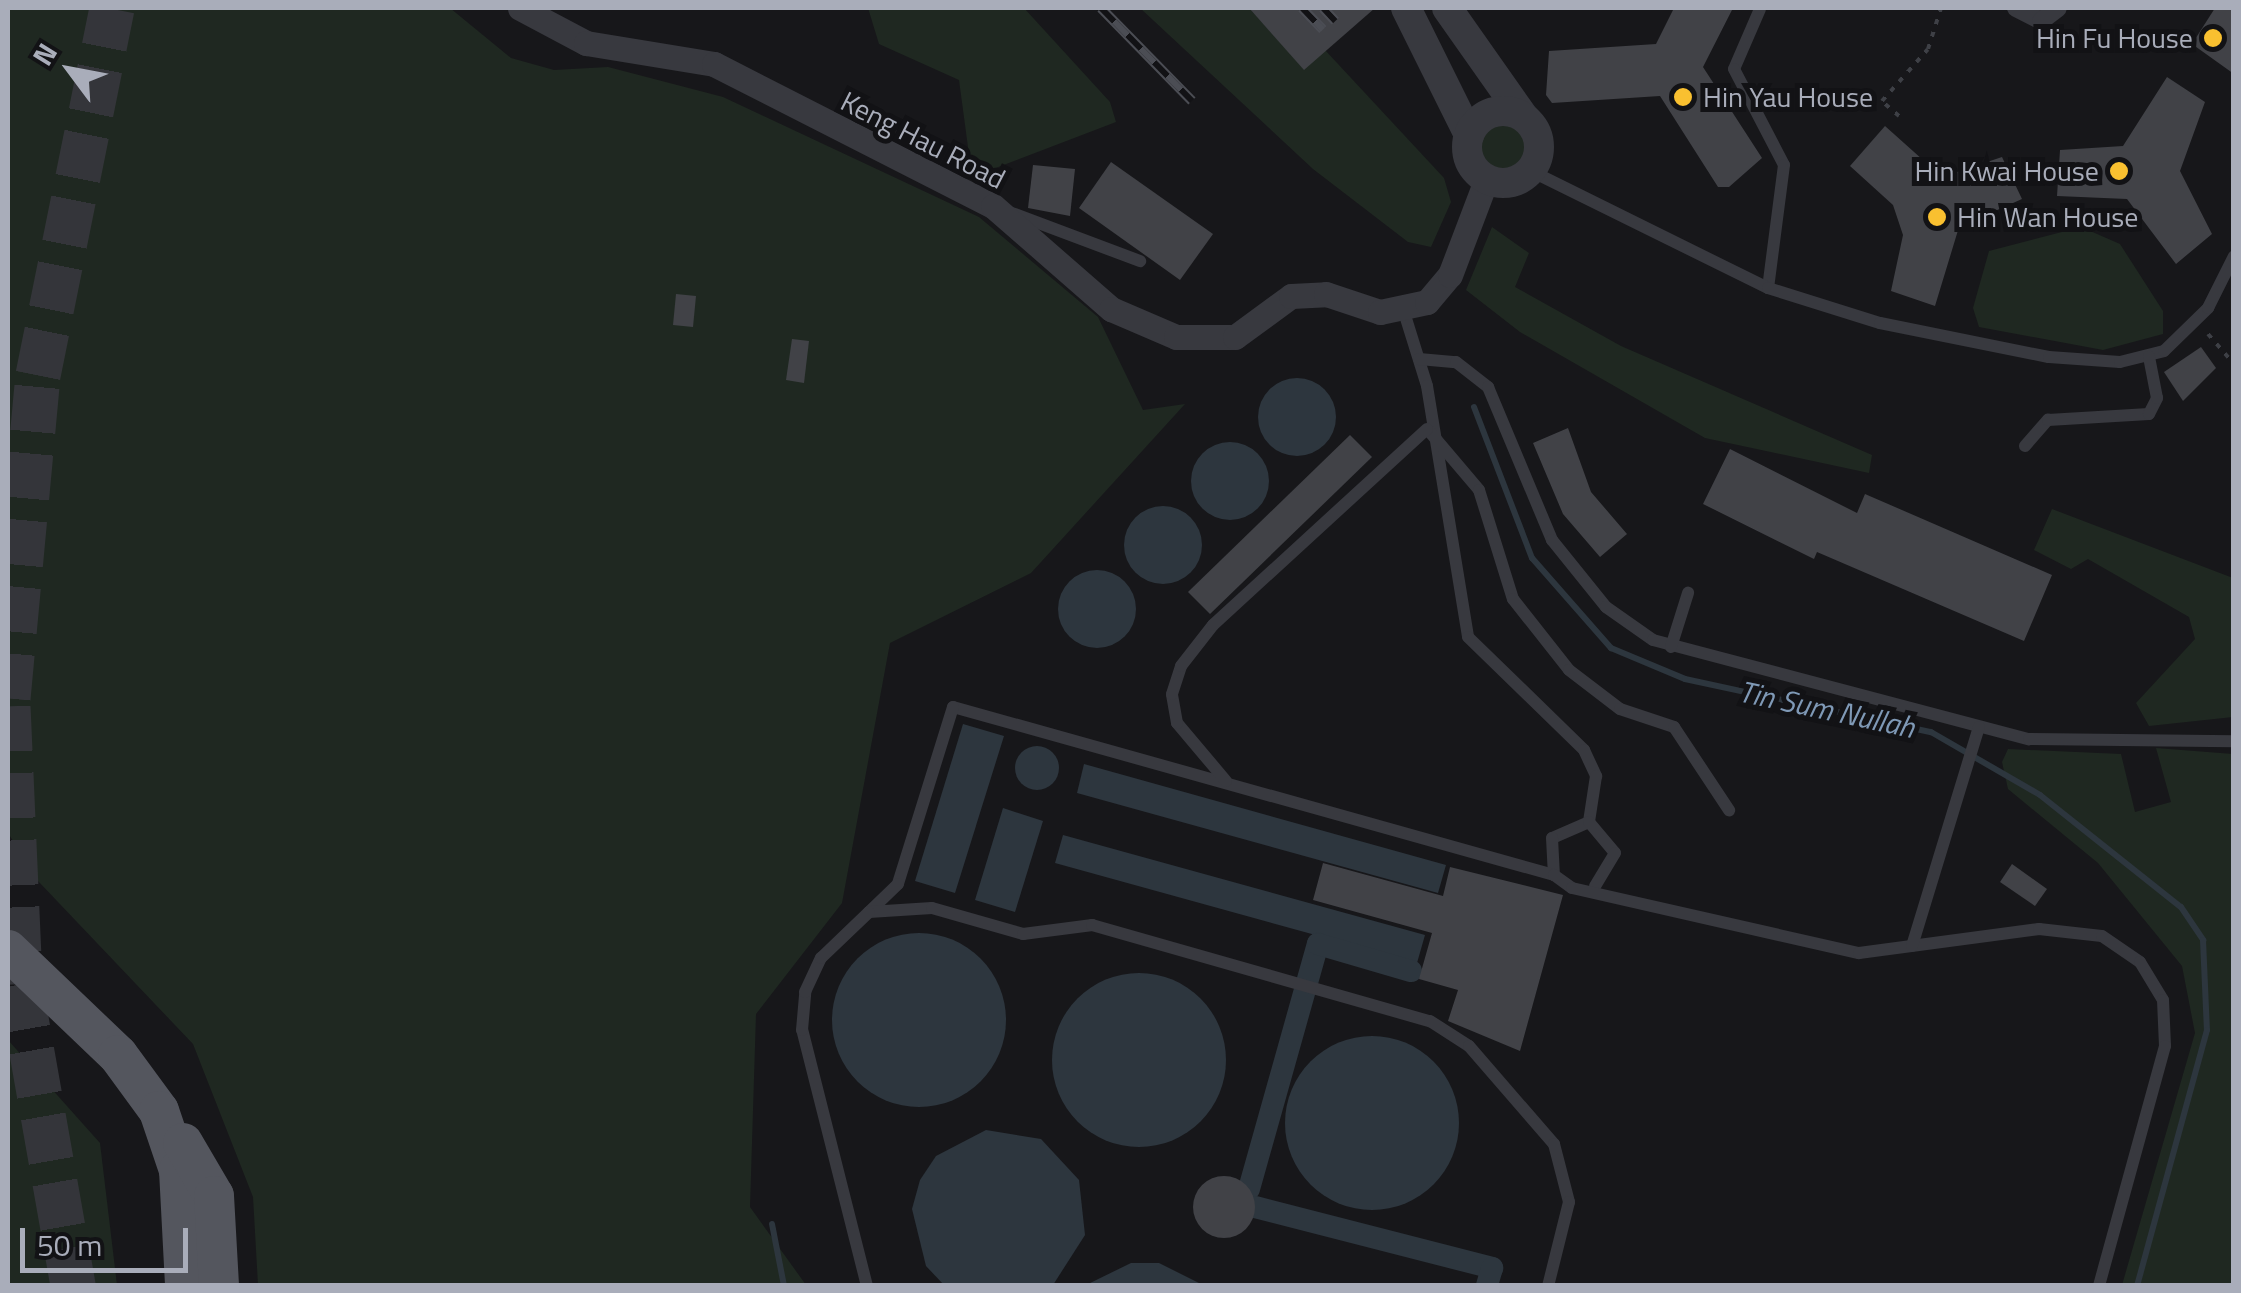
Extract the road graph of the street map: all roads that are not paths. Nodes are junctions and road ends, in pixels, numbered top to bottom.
1 (520, 8) edge
2 (1406, 8) edge
3 (1446, 8) edge
4 (1760, 8) edge
5 (2016, 8) edge
6 (2058, 8) edge
7 (1523, 116) junction
8 (1468, 135) junction
9 (1531, 171) junction
10 (1486, 180) junction
11 (987, 203) junction
12 (2234, 256) edge
13 (1140, 262) dead end
14 (1768, 288) junction
15 (1404, 312) junction
16 (2150, 358) junction
17 (1419, 359) junction
18 (1428, 429) junction
19 (2025, 446) dead end
20 (1688, 593) dead end
21 (1670, 647) junction
22 (1977, 734) junction
23 (2234, 741) edge
24 (1228, 782) junction
25 (1729, 810) dead end
26 (1589, 822) junction
27 (1554, 874) junction
28 (1595, 886) junction
29 (869, 912) junction
30 (1912, 946) junction
31 (8, 950) edge
32 (160, 1111) junction
33 (185, 1286) edge
34 (219, 1286) edge
35 (867, 1286) edge
36 (1548, 1286) edge
37 (2099, 1286) edge

1 - 11 street, Keng Hau Road
2 - 8 street
3 - 7 street
4 - 14 lane
5 - 6 street
7 - 8 street
7 - 9 street
8 - 10 street
9 - 10 street
9 - 14 lane
10 - 15 street
11 - 13 lane
11 - 15 street, Keng Hau Road
12 - 16 lane
14 - 16 lane
15 - 17 lane
16 - 19 lane
17 - 18 lane
17 - 21 lane
18 - 24 lane
18 - 25 lane
18 - 26 lane
20 - 21 lane
21 - 22 lane
22 - 23 lane
22 - 30 lane
24 - 27 lane
24 - 29 lane
26 - 27 lane
26 - 28 lane
27 - 28 lane
28 - 30 lane
29 - 35 lane
29 - 36 lane
30 - 37 lane
31 - 32 main road
32 - 33 main road
32 - 34 main road

